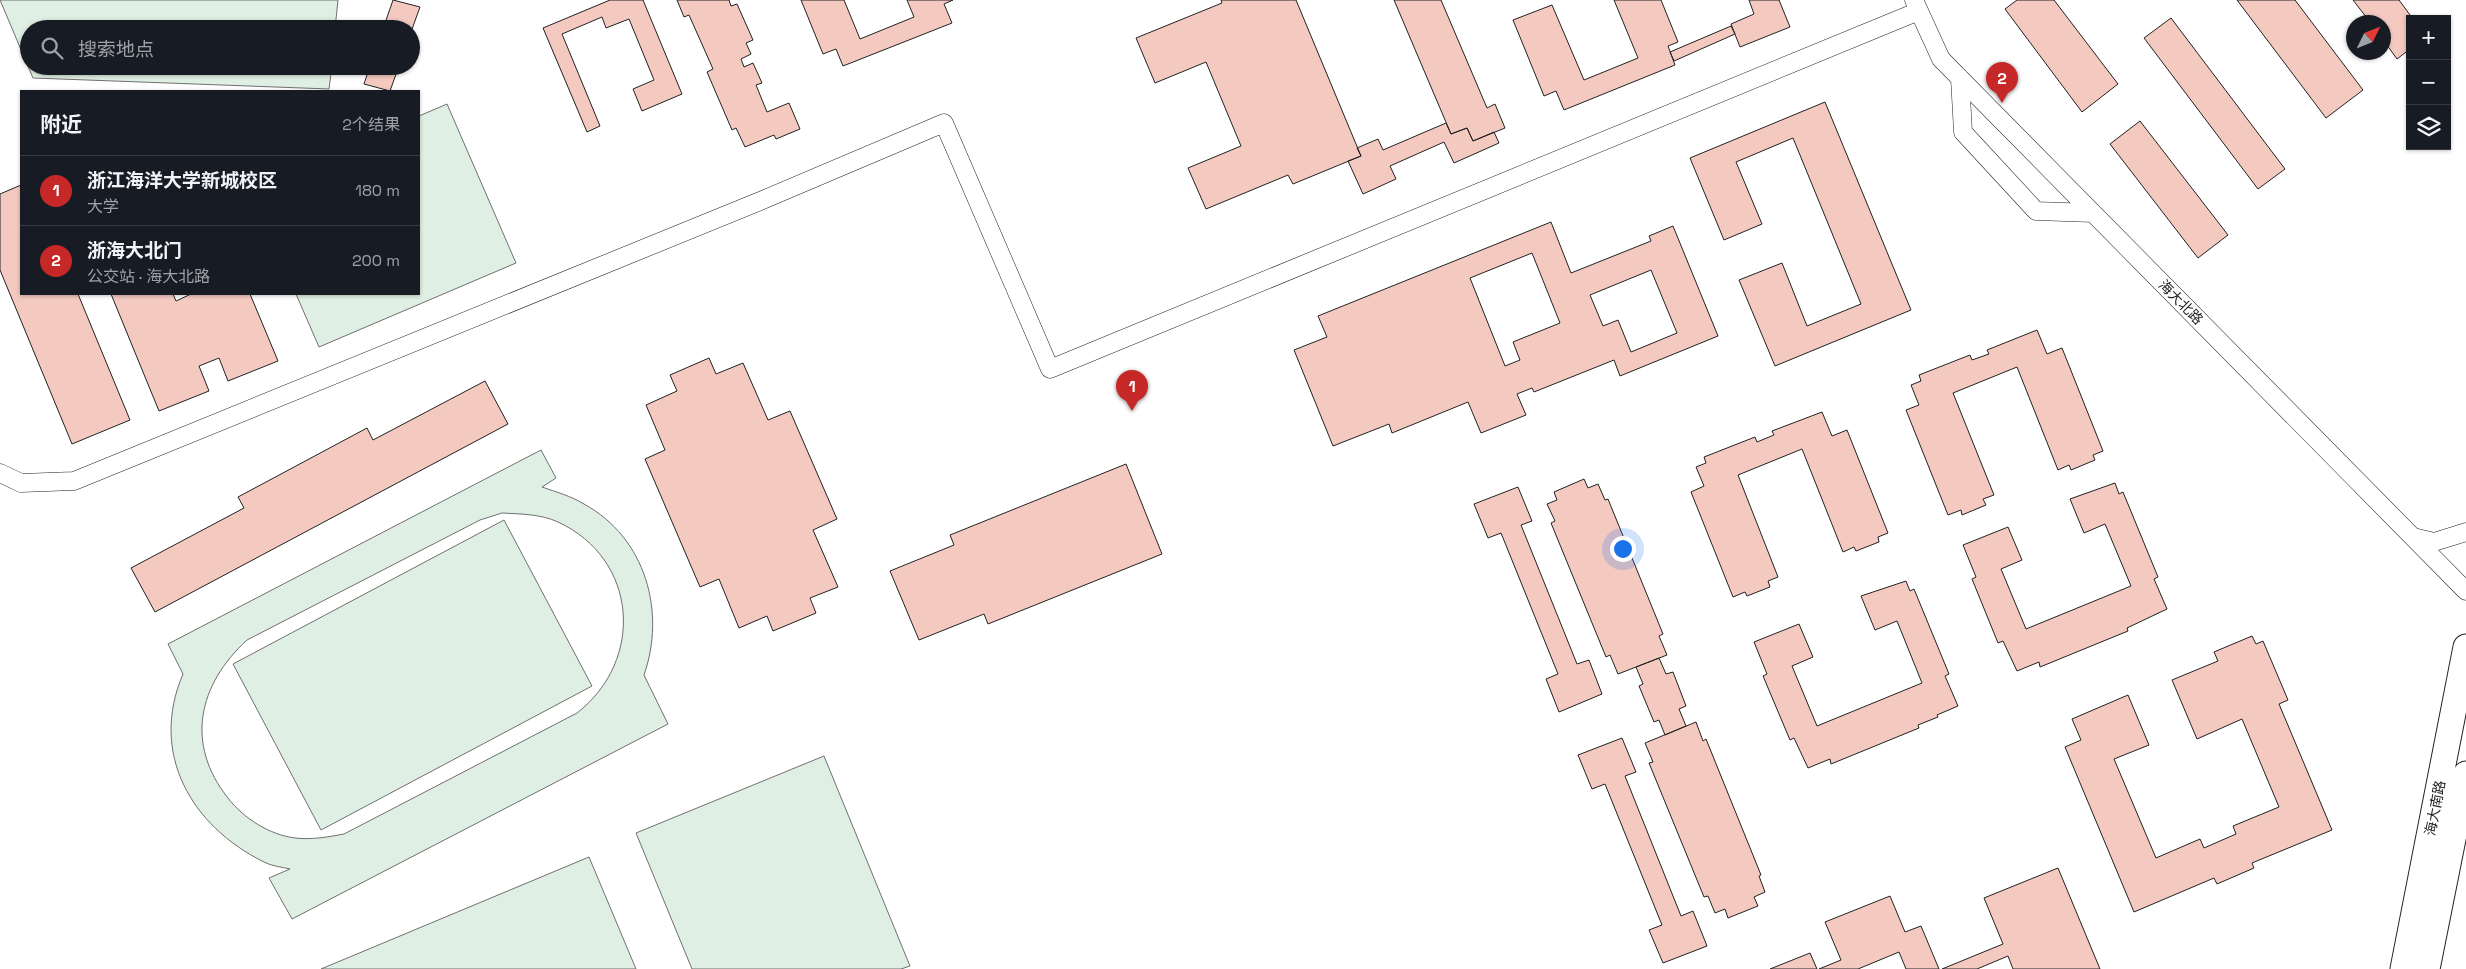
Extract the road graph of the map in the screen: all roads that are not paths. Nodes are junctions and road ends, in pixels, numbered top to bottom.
1 (1916, 6) edge
2 (1960, 78) junction
3 (2093, 213) junction
4 (0, 473) edge
5 (2466, 532) edge
6 (2412, 537) junction
7 (2466, 591) edge
8 (2466, 647) edge
9 (2466, 774) edge
10 (2403, 969) edge
11 (2427, 969) edge

1 - 2 street, 海大北路
1 - 4 street
2 - 3 street, 海大北路
2 - 3 street
3 - 6 street, 海大北路
5 - 6 street
6 - 7 street, 海大北路
8 - 10 street, 海大南路
9 - 11 street, 海大南路

